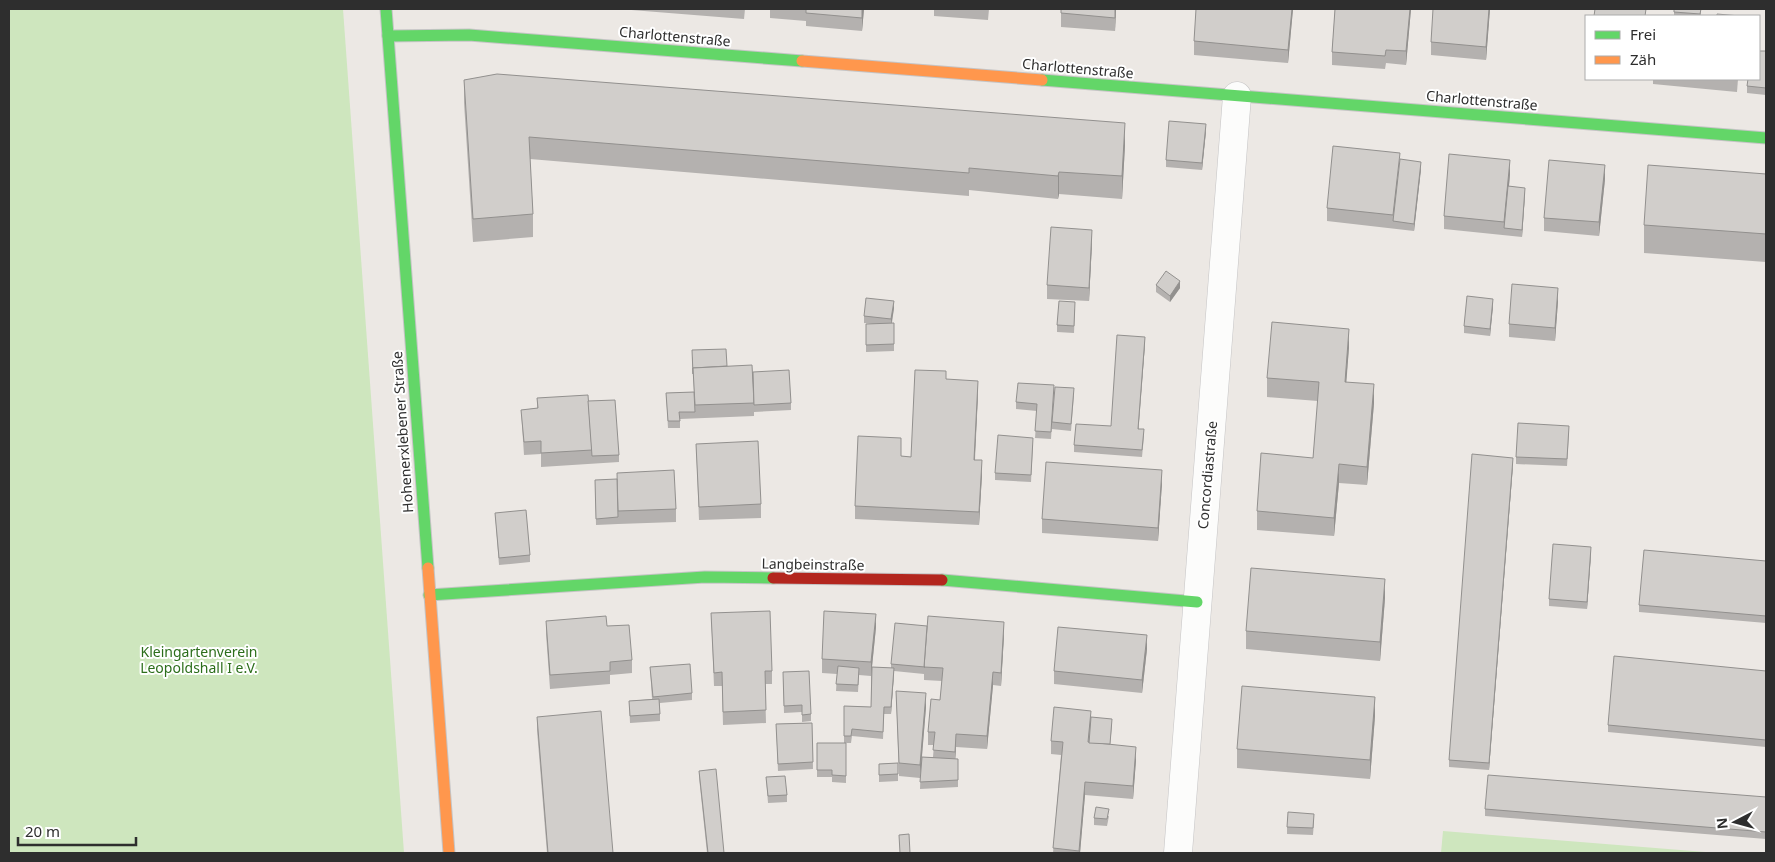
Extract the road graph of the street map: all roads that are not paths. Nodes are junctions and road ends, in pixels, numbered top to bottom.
1 (386, 9) edge
2 (388, 36) junction
3 (1238, 96) junction
4 (1766, 138) edge
5 (429, 594) junction
6 (1197, 602) junction
7 (449, 853) edge
8 (1178, 853) edge

1 - 2 street, Hohenerxlebener Straße
2 - 3 street, Charlottenstraße
2 - 5 street, Hohenerxlebener Straße
3 - 4 street, Charlottenstraße
3 - 6 street, Concordiastraße
5 - 6 street, Langbeinstraße
5 - 7 street, Hohenerxlebener Straße
6 - 8 street, Concordiastraße

